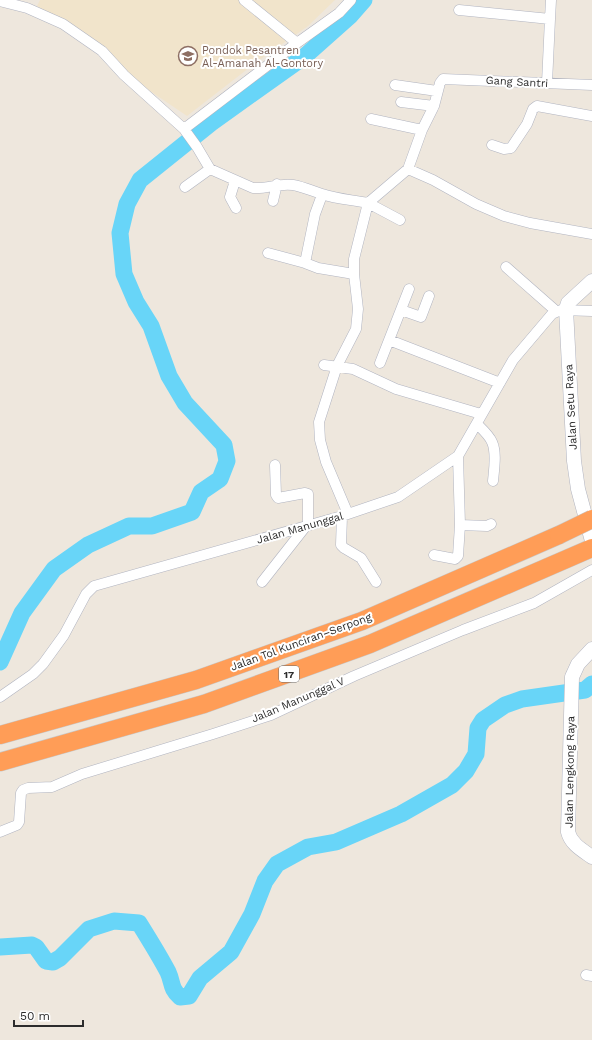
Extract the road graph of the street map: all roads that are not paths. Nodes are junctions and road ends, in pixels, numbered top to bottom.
1 (244, 0) edge
2 (351, 0) edge
3 (551, 0) edge
4 (0, 1) edge
5 (459, 10) dead end
6 (550, 19) junction
7 (297, 43) junction
8 (547, 83) junction
9 (395, 85) dead end
10 (592, 85) edge
11 (437, 91) junction
12 (401, 102) dead end
13 (434, 106) junction
14 (592, 116) edge
15 (371, 119) dead end
16 (422, 130) junction
17 (187, 132) junction
18 (492, 145) dead end
19 (210, 169) junction
20 (408, 169) junction
21 (235, 181) junction
22 (278, 184) junction
23 (185, 187) dead end
24 (322, 195) junction
25 (272, 201) dead end
26 (368, 203) junction
27 (236, 208) dead end
28 (400, 220) dead end
29 (592, 234) edge
30 (268, 253) dead end
31 (304, 263) junction
32 (506, 267) dead end
33 (354, 274) junction
34 (590, 284) edge
35 (409, 289) dead end
36 (429, 296) dead end
37 (401, 310) junction
38 (561, 310) junction
39 (592, 311) edge
40 (389, 340) junction
41 (380, 363) dead end
42 (324, 365) dead end
43 (337, 366) junction
44 (500, 382) junction
45 (482, 414) junction
46 (477, 424) junction
47 (458, 456) junction
48 (275, 465) dead end
49 (493, 481) dead end
50 (345, 515) junction
51 (592, 519) edge
52 (491, 524) dead end
53 (307, 525) junction
54 (460, 525) junction
55 (592, 541) edge
56 (592, 548) edge
57 (434, 555) dead end
58 (592, 570) edge
59 (262, 582) dead end
60 (376, 582) dead end
61 (592, 649) edge
62 (0, 698) edge
63 (0, 735) edge
64 (0, 762) edge
65 (0, 832) edge
66 (592, 857) edge

1 - 7 street
2 - 7 street
3 - 6 street
4 - 17 street
5 - 6 street
6 - 8 street
7 - 17 street
8 - 10 street, Gang Santri
8 - 11 street, Gang Santri
9 - 11 street
11 - 13 street
12 - 13 street
13 - 16 street
14 - 18 street
15 - 16 street
16 - 20 street
17 - 19 street
19 - 21 street
19 - 23 street
20 - 26 street
20 - 29 street
21 - 22 street
21 - 27 street
22 - 24 street
22 - 25 street
24 - 26 street
24 - 31 street
26 - 28 street
26 - 33 street
30 - 31 street
31 - 33 street
32 - 38 street
33 - 43 street
34 - 38 street
35 - 37 street
36 - 37 street
37 - 40 street
38 - 39 street
38 - 44 street, Jalan Manunggal
38 - 55 street, Jalan Setu Raya
40 - 41 street
40 - 44 street
42 - 43 street
43 - 45 street
43 - 50 street
44 - 45 street, Jalan Manunggal
45 - 46 street, Jalan Manunggal
46 - 47 street, Jalan Manunggal
46 - 49 street
47 - 50 street, Jalan Manunggal
47 - 54 street
48 - 53 street
50 - 53 street, Jalan Manunggal
50 - 60 street
51 - 63 highway, Jalan Tol Kunciran–Serpong / 17, bridge
52 - 54 street
53 - 59 street
53 - 62 street, Jalan Manunggal
54 - 57 street
56 - 64 highway, 17
58 - 65 street, Jalan Manunggal V
61 - 66 street, Jalan Lengkong Raya

